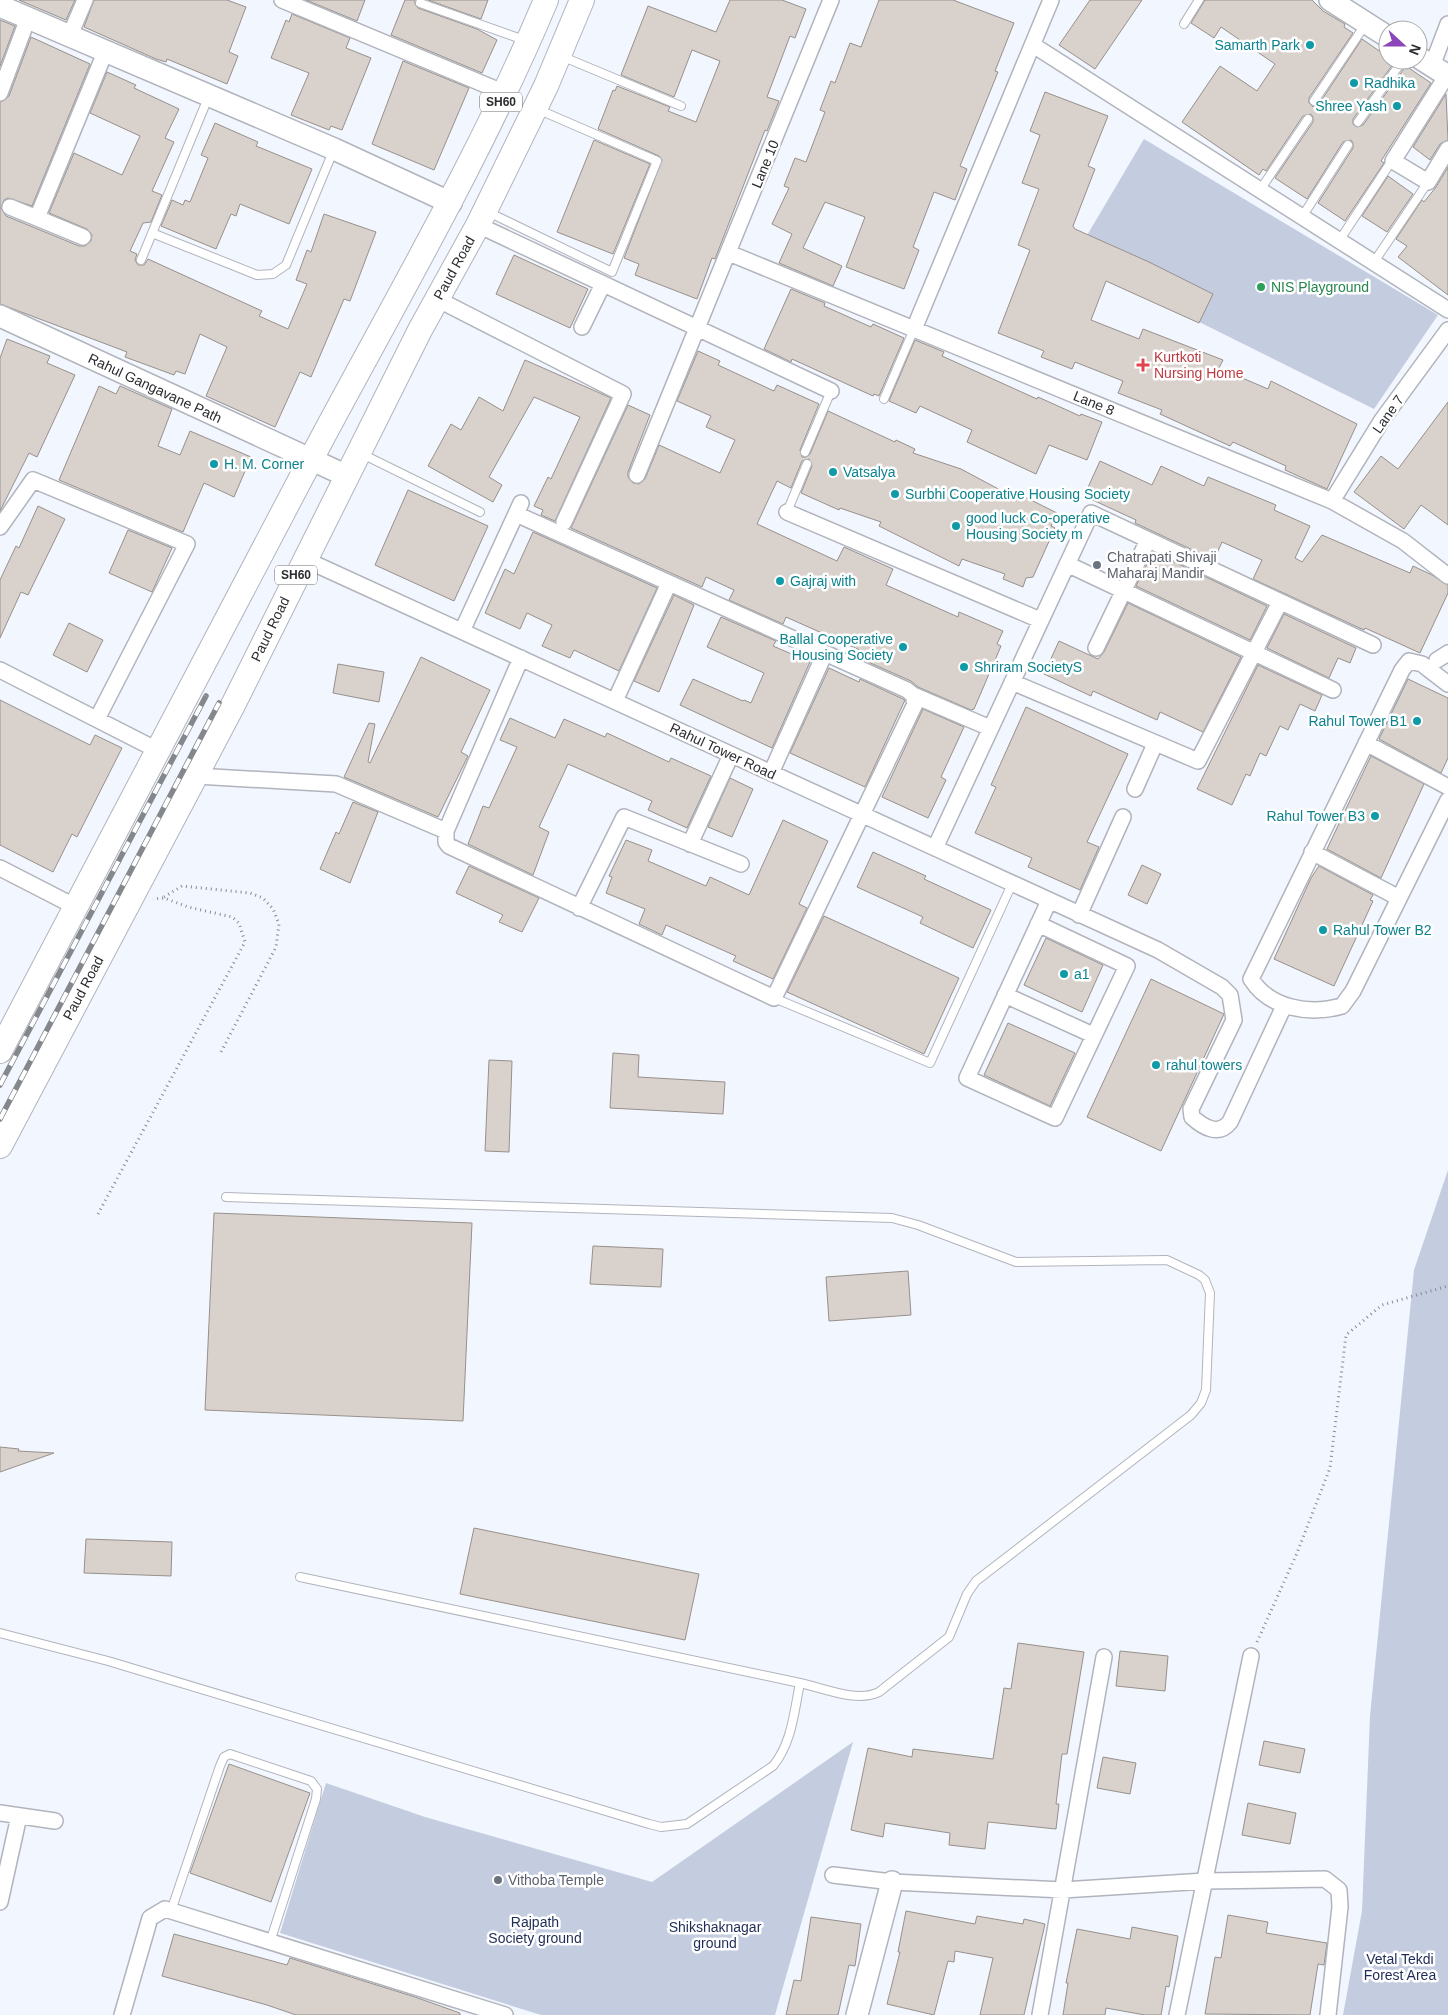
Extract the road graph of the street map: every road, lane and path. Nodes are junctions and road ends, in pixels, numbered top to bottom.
1 (85, 0) edge
2 (282, 0) edge
3 (546, 0) edge
4 (582, 0) edge
5 (831, 0) edge
6 (1051, 0) edge
7 (1199, 0) edge
8 (1330, 0) edge
9 (420, 3) dead end
10 (0, 6) edge
11 (28, 18) junction
12 (1366, 23) junction
13 (1184, 24) dead end
14 (1448, 24) edge
15 (1378, 31) edge
16 (70, 36) junction
17 (528, 42) junction
18 (1033, 45) junction
19 (106, 50) junction
20 (559, 55) junction
21 (1436, 69) edge
22 (1396, 70) edge
23 (0, 93) edge
24 (505, 93) junction
25 (209, 96) junction
26 (1314, 101) dead end
27 (681, 106) dead end
28 (535, 108) junction
29 (1308, 119) dead end
30 (1358, 122) dead end
31 (1348, 145) dead end
32 (334, 149) junction
33 (1448, 149) edge
34 (1388, 165) dead end
35 (1428, 182) junction
36 (1260, 190) junction
37 (451, 203) junction
38 (10, 207) dead end
39 (1302, 217) junction
40 (37, 218) junction
41 (482, 218) junction
42 (152, 233) junction
43 (82, 237) dead end
44 (1339, 241) junction
45 (729, 254) junction
46 (141, 260) dead end
47 (1374, 262) junction
48 (603, 284) junction
49 (437, 299) junction
50 (1448, 310) edge
51 (0, 316) edge
52 (582, 327) dead end
53 (698, 329) junction
54 (914, 329) junction
55 (1448, 330) edge
56 (831, 391) joint
57 (884, 399) dead end
58 (358, 452) junction
59 (805, 452) dead end
60 (311, 459) junction
61 (807, 464) dead end
62 (637, 475) dead end
63 (347, 476) junction
64 (1332, 501) junction
65 (480, 512) dead end
66 (786, 512) joint
67 (564, 522) dead end
68 (0, 528) edge
69 (1148, 540) junction
70 (304, 560) junction
71 (1067, 564) junction
72 (1448, 576) edge
73 (669, 583) junction
74 (1122, 590) junction
75 (1280, 602) junction
76 (1040, 620) junction
77 (462, 631) junction
78 (1373, 645) dead end
79 (1096, 648) dead end
80 (825, 653) junction
81 (1253, 653) junction
82 (522, 658) junction
83 (0, 670) edge
84 (1012, 682) junction
85 (1448, 684) edge
86 (1332, 690) dead end
87 (913, 695) junction
88 (615, 701) junction
89 (97, 719) junction
90 (990, 728) junction
91 (1366, 743) junction
92 (1155, 744) junction
93 (159, 751) junction
94 (731, 755) junction
95 (771, 773) junction
96 (196, 776) junction
97 (1448, 786) edge
98 (1135, 789) dead end
99 (1448, 800) edge
100 (861, 813) junction
101 (1123, 816) dead end
102 (446, 831) junction
103 (690, 844) junction
104 (935, 848) junction
105 (1312, 852) junction
106 (741, 864) dead end
107 (0, 868) edge
108 (1012, 884) junction
109 (164, 898) junction
110 (1399, 898) junction
111 (1049, 900) junction
112 (128, 902) junction
113 (76, 907) junction
114 (579, 908) junction
115 (1080, 915) junction
116 (1038, 924) junction
117 (1005, 995) junction
118 (774, 998) junction
119 (1284, 1006) junction
120 (1093, 1035) junction
121 (2, 1041) edge
122 (221, 1052) dead end
123 (0, 1146) edge
124 (226, 1197) dead end
125 (98, 1214) dead end
126 (1448, 1286) edge
127 (300, 1576) dead end
128 (0, 1632) edge
129 (1251, 1656) joint
130 (1104, 1657) dead end
131 (800, 1683) junction
132 (0, 1813) edge
133 (19, 1816) junction
134 (55, 1821) dead end
135 (833, 1875) dead end
136 (1205, 1881) junction
137 (892, 1882) junction
138 (1063, 1890) junction
139 (0, 1902) edge
140 (171, 1911) junction
141 (270, 1942) junction
142 (482, 2012) edge
143 (122, 2015) edge
144 (505, 2015) edge
145 (857, 2015) edge
146 (1040, 2015) edge
147 (1177, 2015) edge
148 (1328, 2015) edge

1 - 16 street
2 - 24 street
3 - 17 main road, SH60
4 - 20 main road, Paud Road / SH60
5 - 45 street, Lane 10
6 - 18 street
7 - 13 lane
8 - 12 street
9 - 17 lane
10 - 11 street
11 - 16 street
11 - 23 street
12 - 15 street
12 - 26 lane
14 - 21 street
16 - 19 street
17 - 24 main road, SH60
18 - 36 street
18 - 54 street
19 - 25 street
19 - 40 street
20 - 27 lane
20 - 28 main road, Paud Road / SH60
21 - 35 street
22 - 30 lane
24 - 37 main road, SH60
25 - 32 street
25 - 42 lane
28 - 41 main road, Paud Road / SH60
28 - 41 lane
29 - 36 lane
31 - 39 lane
32 - 37 street
32 - 42 lane
33 - 35 street
34 - 44 lane
35 - 47 lane
36 - 39 street
37 - 60 main road, SH60
38 - 40 street
39 - 44 street
40 - 43 street
41 - 48 street
41 - 49 main road, Paud Road / SH60
42 - 46 lane
44 - 47 street
45 - 53 street, Lane 10
45 - 54 street, Lane 8
47 - 50 street
48 - 52 street
48 - 53 street
49 - 58 main road, Paud Road / SH60
49 - 67 street
51 - 60 street, Rahul Gangavane Path
53 - 56 street
53 - 62 street, Lane 10
54 - 57 lane
54 - 64 street, Lane 8
55 - 64 street, Lane 7
56 - 59 lane
58 - 63 main road, Paud Road / SH60
58 - 65 lane
60 - 63 street, Rahul Gangavane Path
60 - 93 main road, SH60
61 - 66 lane
63 - 70 main road, Paud Road / SH60
64 - 72 street, Lane 8
66 - 76 street
68 - 89 street
69 - 71 street
69 - 74 street
69 - 75 street
70 - 77 street, Rahul Tower Road
70 - 96 main road, Paud Road / SH60
71 - 74 street
71 - 76 street
73 - 77 street
73 - 80 street
73 - 88 street
74 - 79 street
74 - 81 street
75 - 78 street
75 - 81 street
76 - 84 street
77 - 82 street, Rahul Tower Road
80 - 87 street
80 - 95 street
81 - 86 street
81 - 92 street
82 - 88 street, Rahul Tower Road
82 - 102 street
83 - 89 street
84 - 90 street
84 - 92 street
85 - 91 street
87 - 90 street
87 - 100 street
88 - 94 street, Rahul Tower Road
89 - 93 street
90 - 104 street
91 - 97 street
91 - 105 street
92 - 98 street
93 - 113 main road, SH60
94 - 95 street, Rahul Tower Road
94 - 103 street
95 - 100 street, Rahul Tower Road
96 - 102 street
96 - 112 main road, Paud Road / SH60
99 - 110 street
100 - 104 street, Rahul Tower Road
100 - 118 street
101 - 115 street
102 - 114 street
103 - 106 street
103 - 114 street
104 - 108 street, Rahul Tower Road
105 - 110 street
105 - 119 street
107 - 113 street
108 - 111 street, Rahul Tower Road
108 - 118 lane
109 - 112 path
109 - 122 path
109 - 125 path
110 - 119 street
111 - 115 street, Rahul Tower Road
111 - 116 street
112 - 123 main road, Paud Road / SH60
113 - 121 main road, SH60
114 - 118 street
115 - 119 street, Rahul Tower Road
116 - 117 street
116 - 120 street
117 - 120 street
117 - 120 street
124 - 131 lane
126 - 129 path
127 - 131 lane
128 - 131 lane
129 - 136 street
130 - 138 street
132 - 133 street
133 - 134 street
133 - 139 street
135 - 137 street
136 - 138 street
136 - 147 street
136 - 148 street
137 - 138 street
137 - 145 street
138 - 146 street
140 - 141 street
140 - 141 lane
140 - 143 street
141 - 142 street
142 - 144 street

